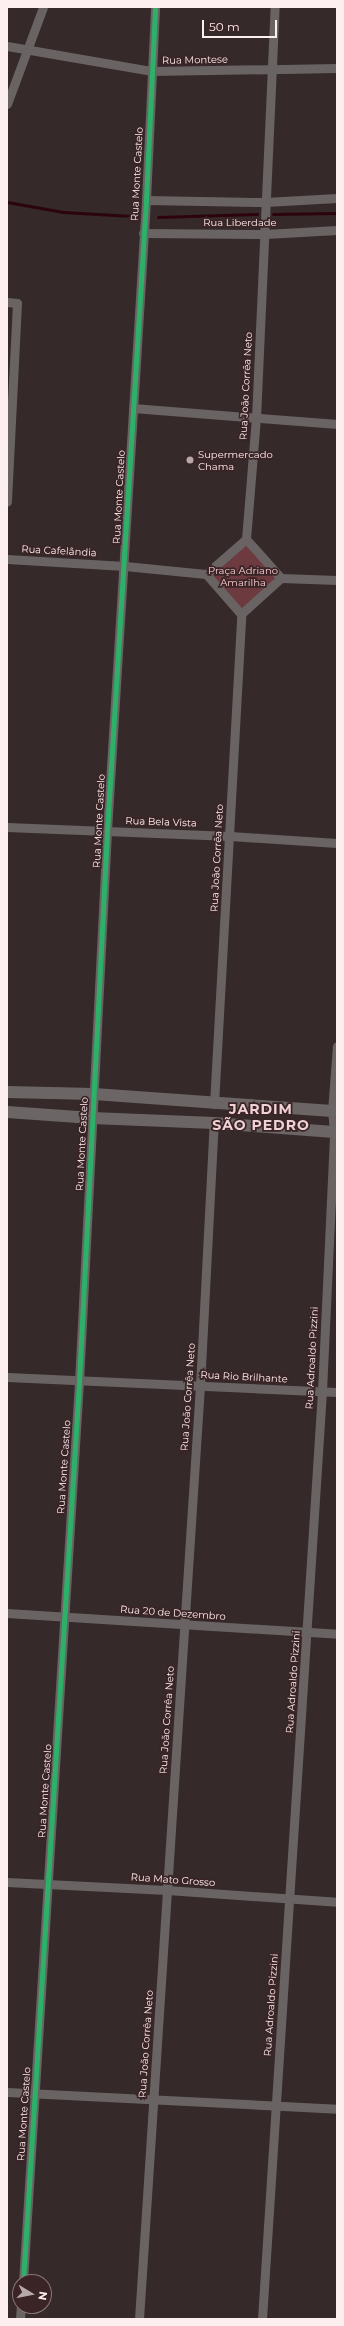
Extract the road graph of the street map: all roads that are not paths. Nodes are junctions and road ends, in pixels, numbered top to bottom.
1 (43, 7) edge
2 (155, 7) edge
3 (275, 7) edge
4 (7, 46) edge
5 (26, 50) junction
6 (337, 68) edge
7 (271, 69) junction
8 (151, 72) junction
9 (7, 104) edge
10 (337, 198) edge
11 (146, 200) junction
12 (265, 202) junction
13 (337, 230) edge
14 (143, 233) junction
15 (264, 234) junction
16 (7, 302) edge
17 (133, 408) junction
18 (256, 418) junction
19 (337, 424) edge
20 (7, 502) edge
21 (246, 539) junction
22 (7, 559) edge
23 (125, 566) junction
24 (206, 574) junction
25 (281, 578) junction
26 (337, 580) edge
27 (241, 614) junction
28 (7, 827) edge
29 (107, 831) junction
30 (230, 836) junction
31 (337, 843) edge
32 (337, 1046) edge
33 (7, 1092) edge
34 (94, 1094) junction
35 (214, 1104) junction
36 (334, 1108) edge
37 (7, 1112) edge
38 (92, 1118) junction
39 (214, 1123) junction
40 (336, 1133) edge
41 (7, 1377) edge
42 (80, 1382) junction
43 (200, 1386) junction
44 (322, 1391) junction
45 (337, 1392) edge
46 (7, 1613) edge
47 (65, 1617) junction
48 (184, 1625) junction
49 (307, 1632) junction
50 (337, 1634) edge
51 (7, 1882) edge
52 (48, 1884) junction
53 (167, 1890) junction
54 (290, 1898) junction
55 (337, 1902) edge
56 (7, 2092) edge
57 (35, 2094) junction
58 (153, 2100) junction
59 (274, 2105) junction
60 (337, 2109) edge
61 (24, 2274) edge
62 (139, 2319) edge
63 (262, 2319) edge

1 - 5 street
2 - 8 street, Rua Monte Castelo
3 - 7 street
4 - 5 street, Rua Montese
5 - 8 street, Rua Montese
5 - 9 street
6 - 7 street, Rua Montese
7 - 8 street, Rua Montese
7 - 12 street
8 - 11 street, Rua Monte Castelo
10 - 12 street
11 - 12 street
11 - 14 street, Rua Monte Castelo
12 - 15 street, Rua João Corrêa Neto
13 - 15 street, Rua Liberdade
14 - 15 street, Rua Liberdade
14 - 17 street, Rua Monte Castelo
15 - 18 street, Rua João Corrêa Neto
16 - 20 street
17 - 18 street
17 - 23 street, Rua Monte Castelo
18 - 19 street
18 - 21 street, Rua João Corrêa Neto
21 - 24 street
21 - 25 street
22 - 23 street, Rua Cafelândia
23 - 24 street, Rua Cafelândia
23 - 29 street, Rua Monte Castelo
24 - 27 street
25 - 26 street
25 - 27 street
27 - 30 street, Rua João Corrêa Neto
28 - 29 street, Rua Bela Vista
29 - 30 street, Rua Bela Vista
29 - 34 street, Rua Monte Castelo
30 - 31 street, Rua Bela Vista
30 - 35 street, Rua João Corrêa Neto
32 - 36 street, Rua Adroaldo Pizzini
33 - 34 main road
34 - 35 main road
34 - 38 street, Rua Monte Castelo
35 - 36 main road
36 - 40 street, Rua Adroaldo Pizzini
37 - 38 main road
38 - 39 main road
38 - 42 street, Rua Monte Castelo
39 - 40 main road
39 - 43 street, Rua João Corrêa Neto
40 - 44 street, Rua Adroaldo Pizzini
41 - 42 street, Rua Rio Brilhante
42 - 43 street, Rua Rio Brilhante
42 - 47 street, Rua Monte Castelo
43 - 44 street, Rua Rio Brilhante
43 - 48 street, Rua João Corrêa Neto
44 - 45 street, Rua Rio Brilhante
44 - 49 street, Rua Adroaldo Pizzini
46 - 47 street, Rua 20 de Dezembro
47 - 48 street, Rua 20 de Dezembro
47 - 52 street, Rua Monte Castelo
48 - 49 street, Rua 20 de Dezembro
48 - 53 street, Rua João Corrêa Neto
49 - 50 street, Rua 20 de Dezembro
49 - 54 street, Rua Adroaldo Pizzini
51 - 52 street, Rua Mato Grosso
52 - 53 street, Rua Mato Grosso
52 - 57 street, Rua Monte Castelo
53 - 54 street, Rua Mato Grosso
53 - 58 street, Rua João Corrêa Neto
54 - 55 street, Rua Mato Grosso
54 - 59 street, Rua Adroaldo Pizzini
56 - 57 street
57 - 58 street
57 - 61 street, Rua Monte Castelo
58 - 59 street
58 - 62 street, Rua João Corrêa Neto
59 - 60 street
59 - 63 street, Rua Adroaldo Pizzini

